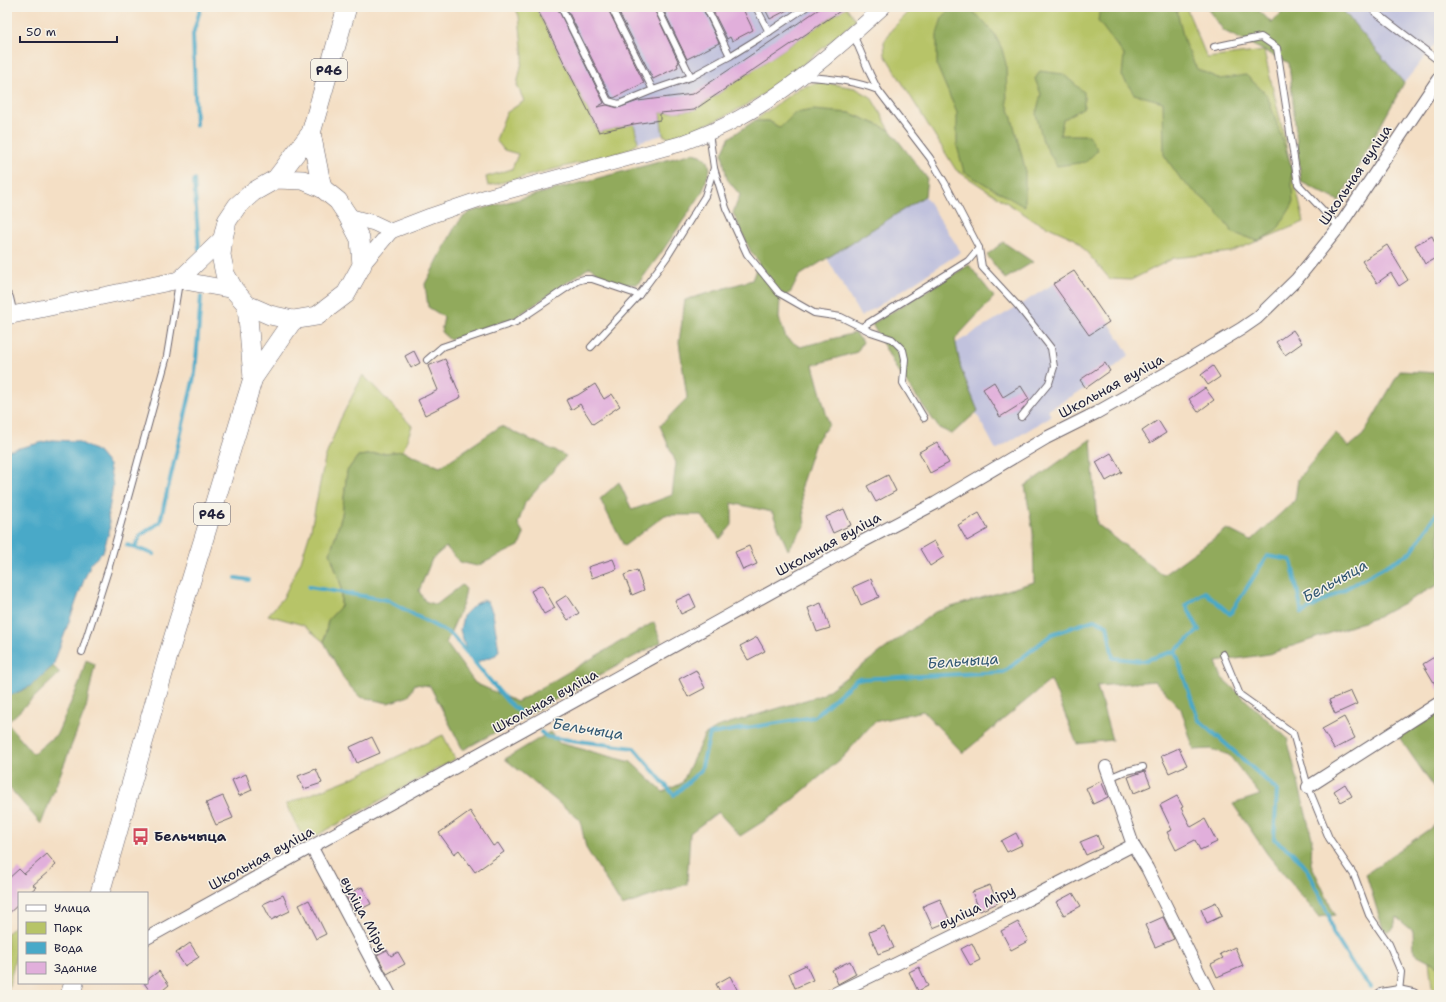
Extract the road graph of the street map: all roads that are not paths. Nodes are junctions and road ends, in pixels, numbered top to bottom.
1 (347, 7) edge
2 (561, 7) edge
3 (611, 7) edge
4 (657, 7) edge
5 (706, 7) edge
6 (756, 7) edge
7 (805, 7) edge
8 (883, 7) edge
9 (1372, 7) edge
10 (769, 32) junction
11 (853, 34) junction
12 (1214, 47) dead end
13 (730, 56) junction
14 (1439, 61) edge
15 (801, 77) junction
16 (691, 78) junction
17 (1439, 78) edge
18 (653, 90) junction
19 (878, 90) junction
20 (311, 133) junction
21 (709, 133) junction
22 (714, 168) junction
23 (276, 179) junction
24 (322, 188) junction
25 (348, 216) junction
26 (1340, 227) junction
27 (391, 232) junction
28 (223, 238) junction
29 (979, 248) junction
30 (362, 265) junction
31 (179, 280) junction
32 (234, 290) junction
33 (639, 295) junction
34 (7, 298) edge
35 (247, 306) junction
36 (9, 315) edge
37 (293, 320) junction
38 (862, 327) junction
39 (591, 347) dead end
40 (427, 360) dead end
41 (253, 378) junction
42 (1021, 417) dead end
43 (924, 418) dead end
44 (82, 652) dead end
45 (1223, 654) dead end
46 (1439, 703) edge
47 (1143, 767) dead end
48 (1108, 773) joint
49 (1308, 787) junction
50 (1133, 845) junction
51 (312, 848) junction
52 (100, 892) edge
53 (148, 937) edge
54 (74, 984) edge
55 (1399, 992) junction
56 (70, 995) edge
57 (390, 995) edge
58 (832, 995) edge
59 (1210, 995) edge
60 (1381, 995) edge
61 (1413, 995) edge

1 - 20 main road, Р46
2 - 18 lane
3 - 18 lane
4 - 16 lane
5 - 13 lane
6 - 10 lane
7 - 10 lane
8 - 11 street
9 - 14 lane
10 - 13 lane
11 - 15 street
11 - 19 lane
12 - 26 lane
13 - 16 lane
15 - 19 lane
15 - 21 street
16 - 18 lane
17 - 26 street, Школьная вуліца
19 - 29 lane
20 - 23 main road, Р46
20 - 24 main road, Р46
21 - 22 lane
21 - 27 street
22 - 33 lane
22 - 38 lane
23 - 24 main road
23 - 28 main road, Р46
24 - 25 main road
25 - 27 street
25 - 30 main road
26 - 51 street, Школьная вуліца
27 - 30 street
28 - 31 main road
28 - 32 main road, Р46
29 - 38 lane
29 - 42 lane
30 - 37 main road, Р46
31 - 32 main road
31 - 36 main road
31 - 44 lane
32 - 35 main road, Р46
33 - 39 lane
33 - 40 lane
34 - 36 street
35 - 37 main road, Р46
35 - 41 main road, Р46
37 - 41 main road, Р46
38 - 43 lane
41 - 52 main road, Р46
45 - 49 lane
46 - 49 street
47 - 48 lane
48 - 50 street
49 - 55 lane
50 - 58 street, вуліца Міру
50 - 59 street
51 - 53 street, Школьная вуліца
51 - 57 street, вуліца Міру
54 - 56 main road
55 - 60 street
55 - 61 street

